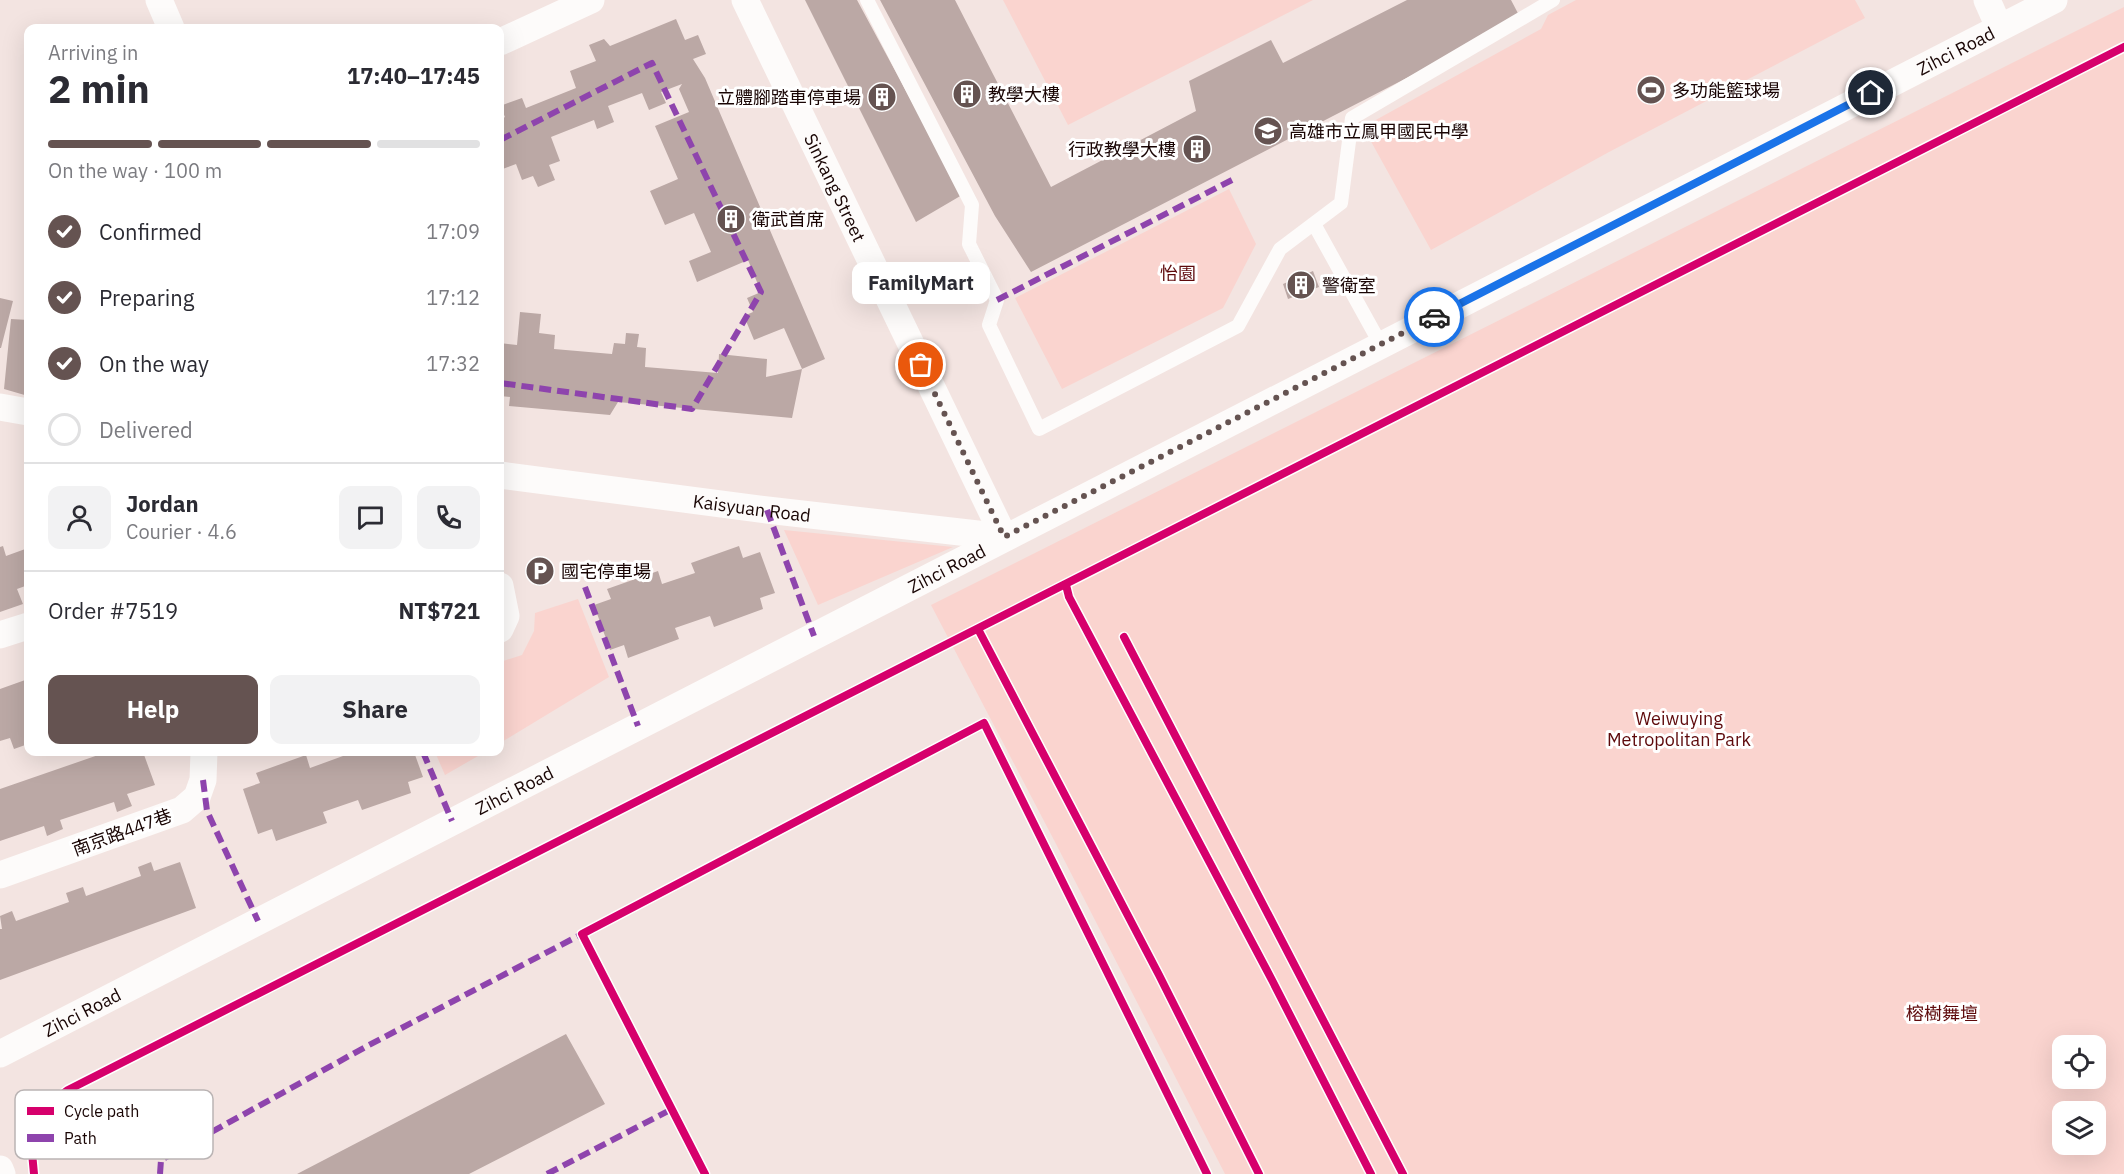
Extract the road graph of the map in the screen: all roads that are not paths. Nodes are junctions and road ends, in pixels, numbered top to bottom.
1 (159, 0) edge
2 (591, 0) edge
3 (745, 0) edge
4 (867, 0) edge
5 (1987, 0) edge
6 (2054, 0) edge
7 (1549, 1) edge
8 (169, 24) edge
9 (1999, 27) junction
10 (504, 40) edge
11 (1314, 224) junction
12 (1381, 345) junction
13 (0, 407) edge
14 (24, 411) edge
15 (504, 476) edge
16 (1004, 537) junction
17 (24, 627) edge
18 (0, 635) edge
19 (204, 756) edge
20 (0, 875) edge
21 (0, 1054) edge
22 (0, 1169) edge
23 (2, 1174) edge

1 - 8 street
2 - 10 street
3 - 16 street, Sinkang Street
4 - 11 lane
5 - 9 street
6 - 9 street, Zihci Road
7 - 11 lane
9 - 12 street, Zihci Road
11 - 12 lane
12 - 16 street, Zihci Road
13 - 14 street
15 - 16 street, Kaisyuan Road
16 - 21 street, Zihci Road
17 - 18 street
19 - 20 street, 南京路447巷
22 - 23 street

